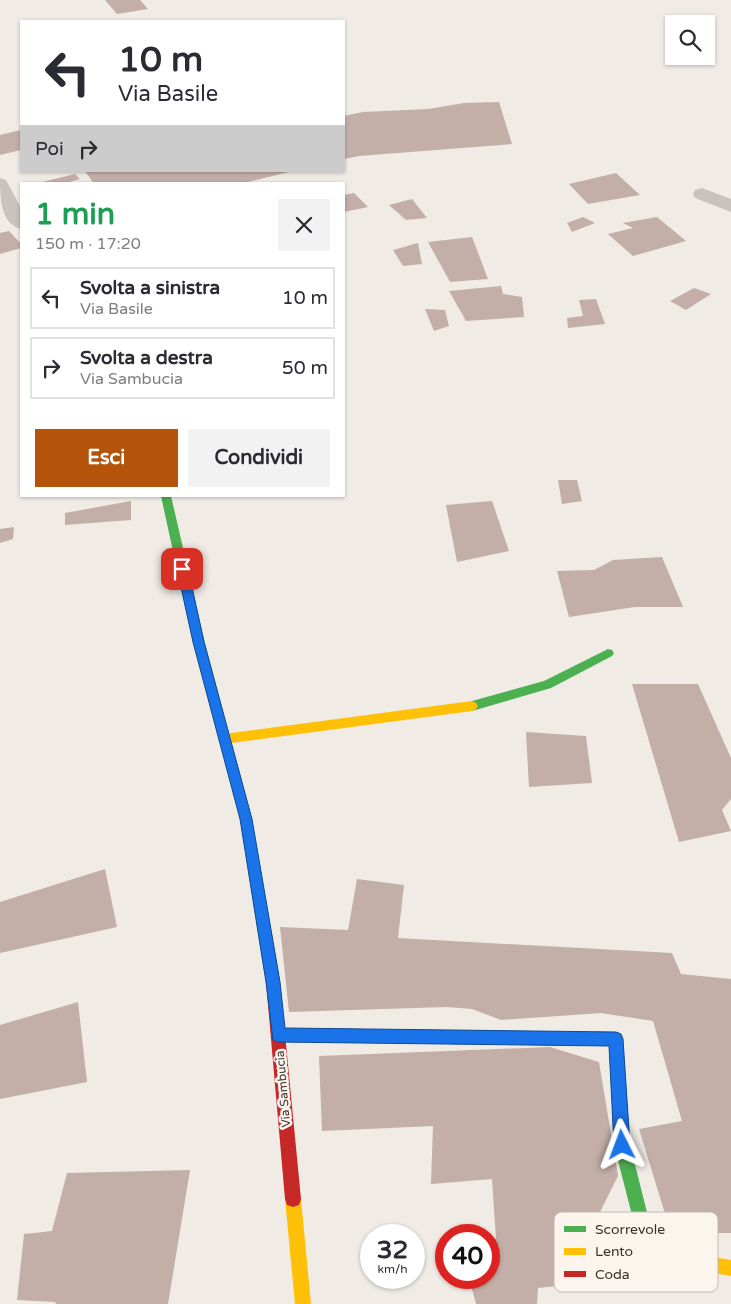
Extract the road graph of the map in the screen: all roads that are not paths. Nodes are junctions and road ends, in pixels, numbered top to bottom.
1 (0, 184) edge
2 (702, 194) dead end
3 (731, 206) edge
4 (20, 222) edge
5 (166, 497) edge
6 (608, 653) dead end
7 (224, 738) junction
8 (278, 1035) junction
9 (639, 1212) edge
10 (718, 1266) edge
11 (731, 1268) edge
12 (303, 1304) edge

1 - 4 street
2 - 3 street
5 - 7 street, Via Sambucia
6 - 7 street
7 - 8 street, Via Sambucia
8 - 9 street
8 - 12 street, Via Sambucia
10 - 11 street

